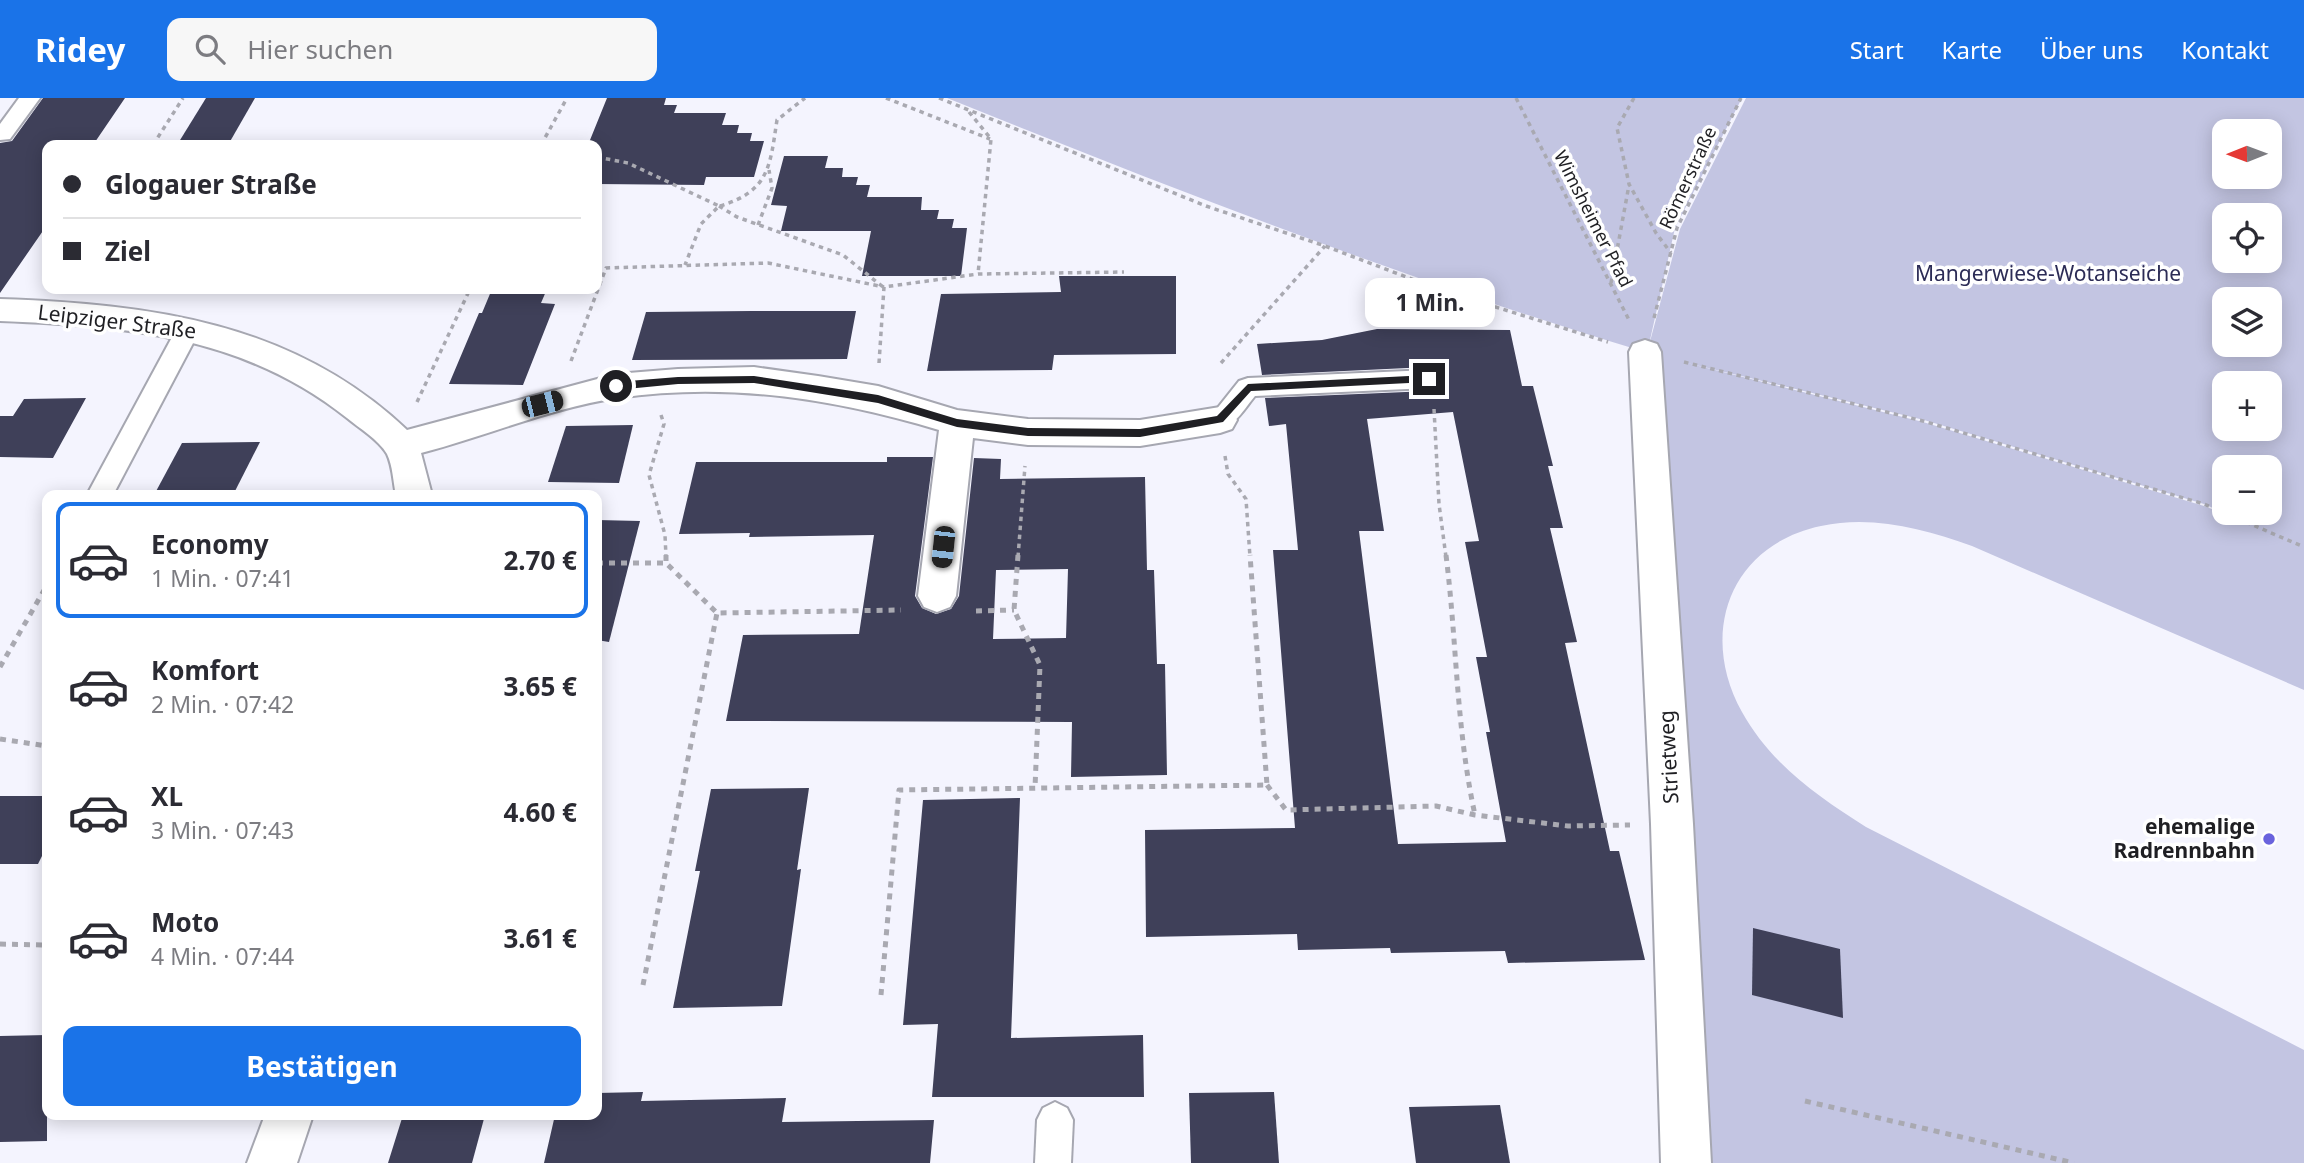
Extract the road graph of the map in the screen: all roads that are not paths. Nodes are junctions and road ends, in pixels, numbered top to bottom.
1 (30, 98) edge
2 (4, 134) dead end
3 (0, 310) edge
4 (189, 328) junction
5 (1645, 352) road end
6 (1429, 379) dead end
7 (1220, 420) joint
8 (957, 423) junction
9 (401, 445) junction
10 (103, 490) edge
11 (413, 490) edge
12 (938, 606) road end
13 (1055, 1119) dead end
14 (287, 1120) edge
15 (272, 1163) edge
16 (1053, 1163) edge
17 (1686, 1163) edge

1 - 2 lane
3 - 4 street, Leipziger Straße
4 - 9 street, Leipziger Straße
4 - 10 lane
5 - 17 street, Strietweg
6 - 7 lane
7 - 8 street
8 - 9 street
8 - 12 street
9 - 11 street
13 - 16 lane
14 - 15 street

